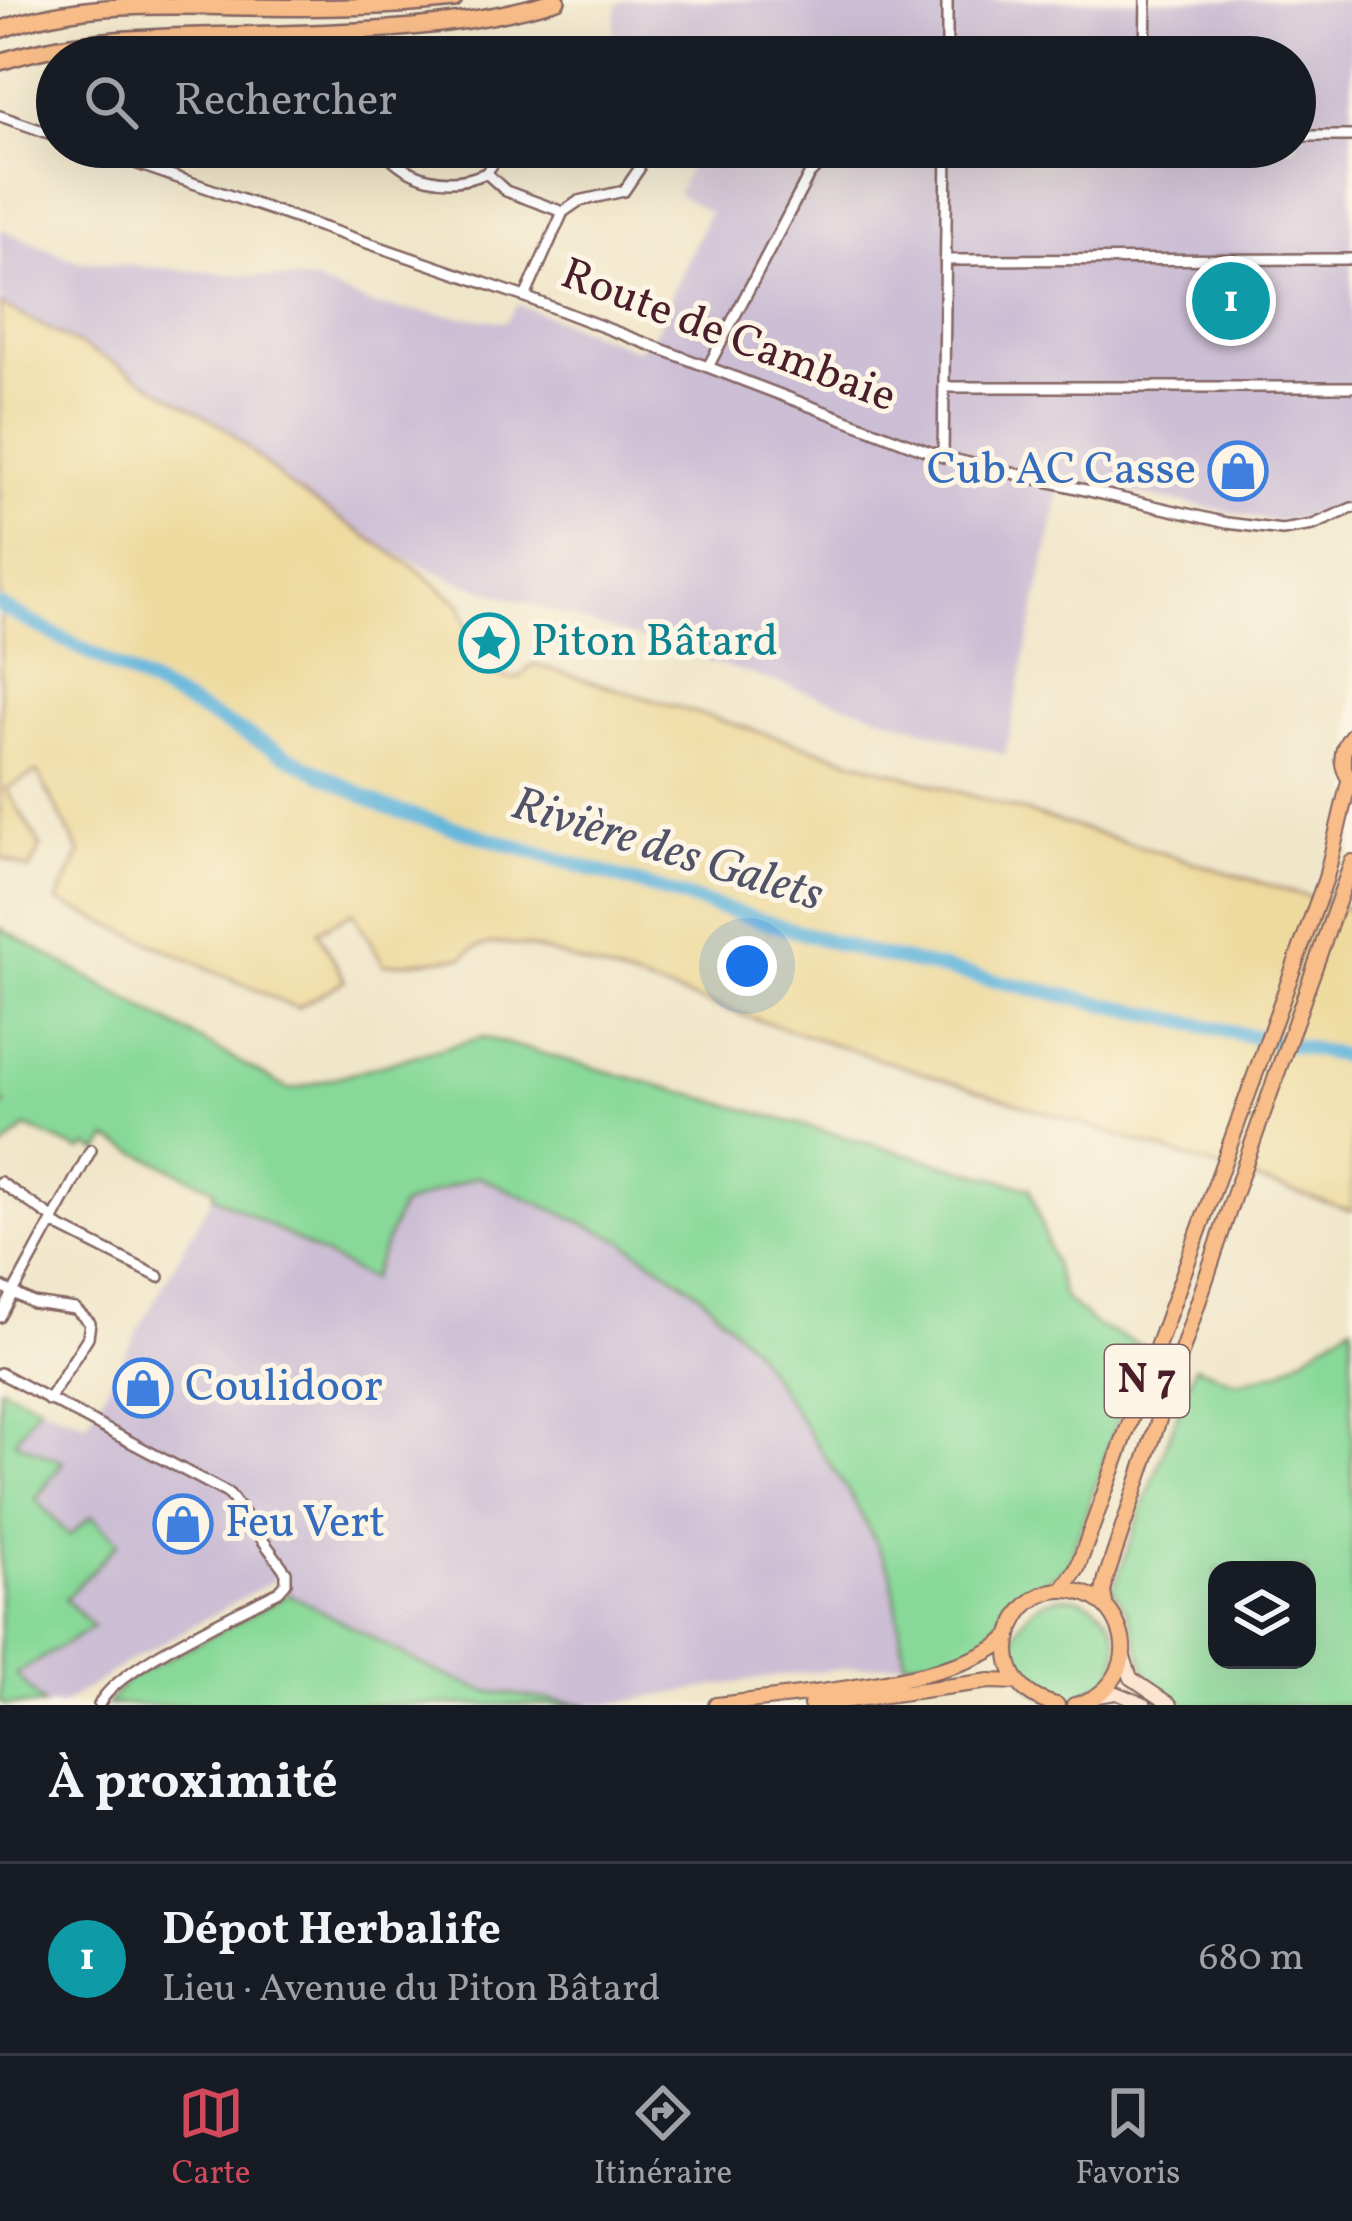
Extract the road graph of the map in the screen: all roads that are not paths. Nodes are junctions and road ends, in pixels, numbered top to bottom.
1 (454, 0) edge
2 (557, 0) edge
3 (947, 0) edge
4 (1146, 0) edge
5 (0, 30) edge
6 (218, 36) edge
7 (947, 36) edge
8 (1145, 36) edge
9 (36, 51) edge
10 (0, 62) edge
11 (0, 116) edge
12 (36, 129) edge
13 (1316, 136) edge
14 (1352, 136) edge
15 (150, 168) edge
16 (399, 168) edge
17 (490, 168) edge
18 (639, 168) edge
19 (816, 168) edge
20 (947, 168) edge
21 (153, 169) joint
22 (486, 173) junction
23 (563, 212) junction
24 (945, 260) junction
25 (1352, 260) edge
26 (525, 297) junction
27 (708, 368) junction
28 (945, 387) junction
29 (1352, 387) edge
30 (943, 457) junction
31 (1352, 508) edge
32 (1352, 735) edge
33 (1351, 782) edge
34 (1352, 862) edge
35 (91, 1150) dead end
36 (0, 1182) edge
37 (53, 1221) junction
38 (159, 1277) dead end
39 (0, 1286) edge
40 (14, 1293) junction
41 (0, 1317) edge
42 (0, 1373) edge
43 (49, 1400) junction
44 (1062, 1590) junction
45 (1106, 1607) junction
46 (1008, 1637) junction
47 (1123, 1654) junction
48 (1018, 1682) junction
49 (1098, 1696) junction
50 (1037, 1701) edge
51 (99, 1705) edge
52 (716, 1705) edge
53 (811, 1705) edge
54 (1057, 1705) edge
55 (1074, 1705) edge
56 (1145, 1705) edge
57 (1171, 1705) edge

1 - 5 highway
2 - 6 highway
3 - 7 street
4 - 8 street
9 - 10 highway
11 - 12 street
13 - 14 street
15 - 21 street, Route de Cambaie
16 - 22 street
17 - 22 street
18 - 23 street
19 - 27 street
20 - 24 street
21 - 26 street, Route de Cambaie
22 - 23 street
23 - 26 street
24 - 25 street
24 - 28 street
26 - 27 street, Route de Cambaie
27 - 30 street, Route de Cambaie
28 - 29 street
28 - 30 street
30 - 31 street, Route de Cambaie
32 - 33 main road
33 - 44 main road, N 7
34 - 45 main road, N 7
35 - 37 street
36 - 37 street
37 - 38 street
37 - 40 street
39 - 40 street
40 - 41 street
40 - 43 street
42 - 43 street
43 - 51 street
44 - 45 main road
44 - 46 main road
45 - 47 main road
46 - 48 main road
46 - 52 main road
47 - 49 main road
47 - 57 main road
48 - 50 main road
48 - 53 main road
49 - 55 main road
49 - 56 main road
50 - 54 main road

